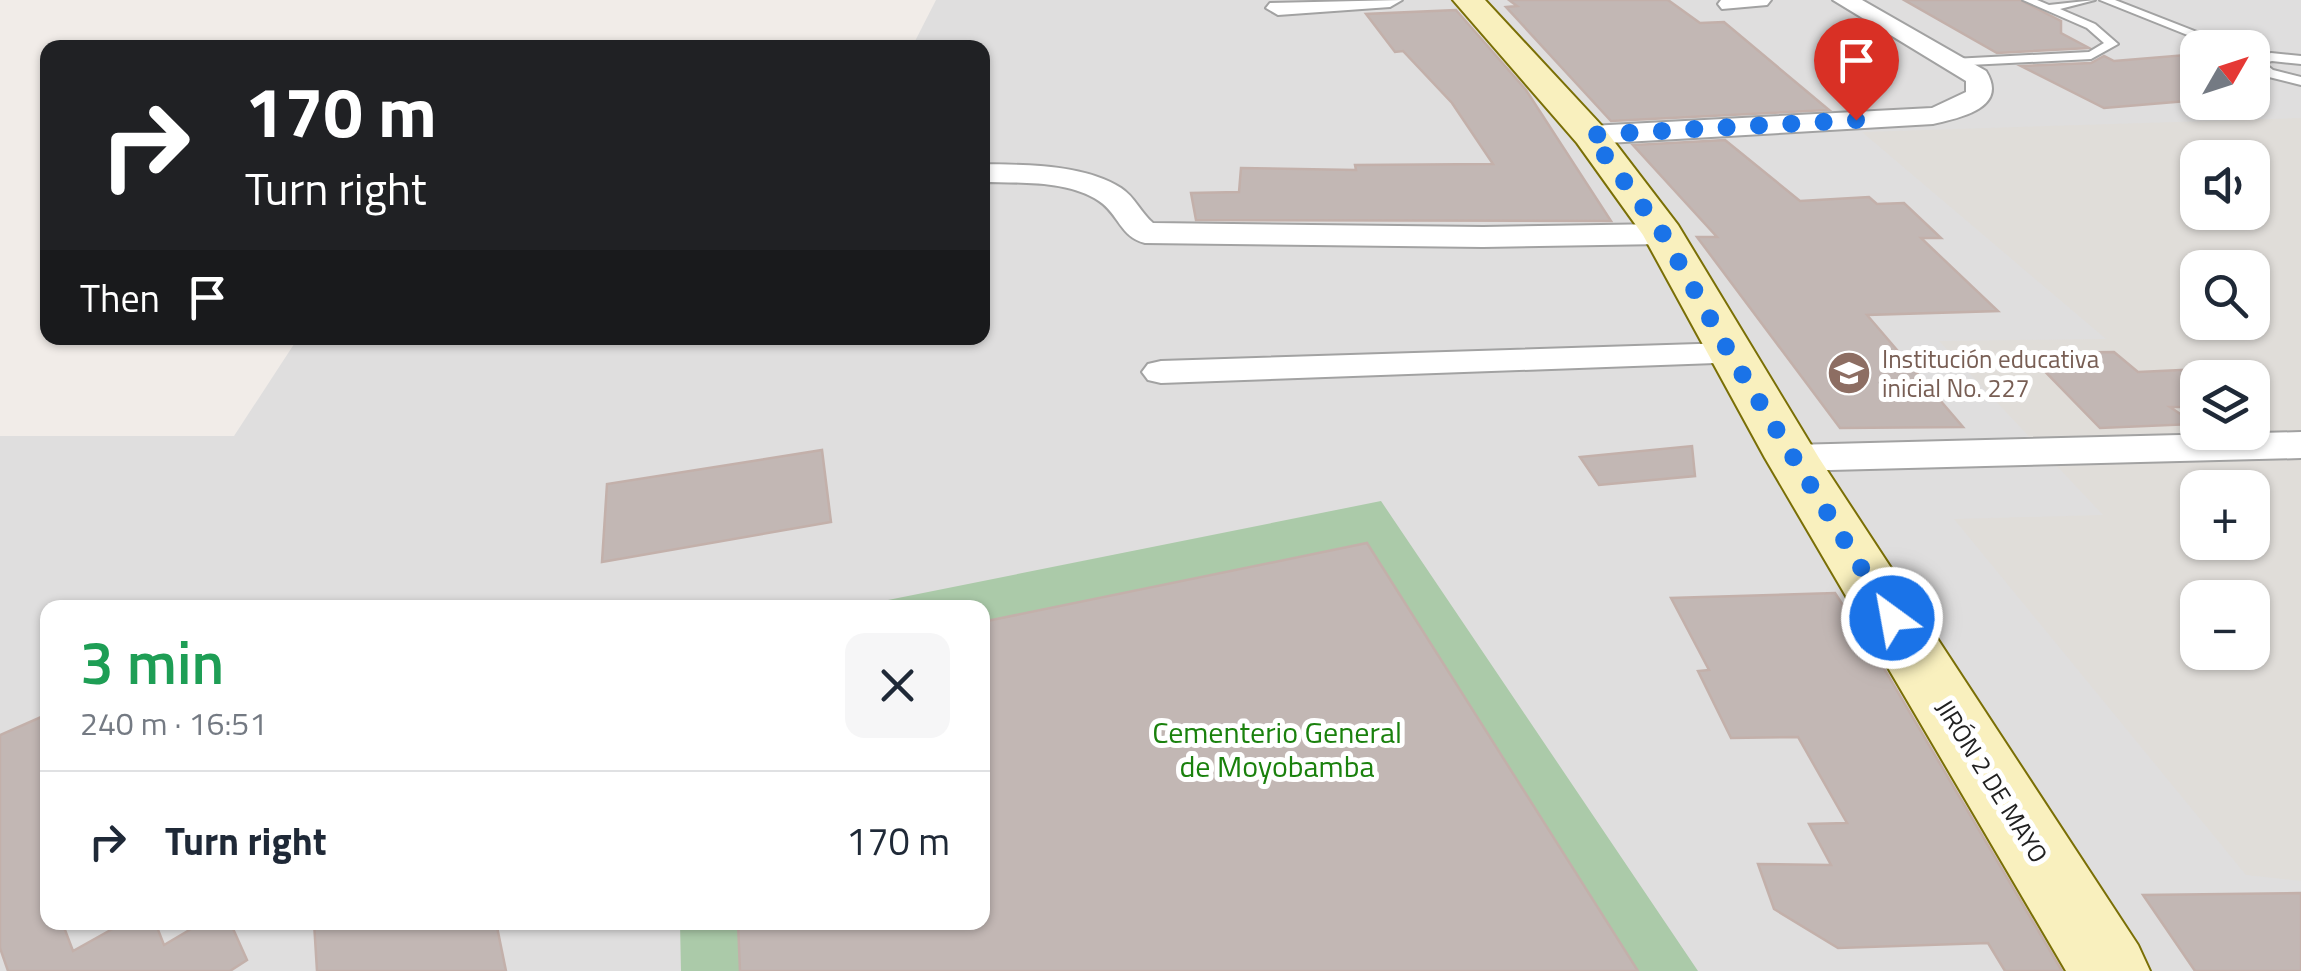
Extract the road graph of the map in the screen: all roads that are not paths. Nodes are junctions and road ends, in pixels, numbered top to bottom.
1 (1390, 0) edge
2 (1468, 0) edge
3 (1759, 0) edge
4 (1845, 0) edge
5 (2028, 0) edge
6 (2090, 0) edge
7 (2105, 0) edge
8 (1730, 4) dead end
9 (2051, 7) junction
10 (1278, 8) dead end
11 (2184, 30) edge
12 (2270, 58) edge
13 (2301, 60) edge
14 (1953, 63) junction
15 (2270, 71) edge
16 (2301, 81) edge
17 (1590, 135) junction
18 (990, 173) edge
19 (1663, 234) junction
20 (1730, 354) junction
21 (1161, 372) dead end
22 (2301, 445) edge
23 (1792, 458) junction
24 (2110, 971) edge

1 - 10 street
2 - 17 main road, JIRÓN 2 DE MAYO
3 - 8 street
4 - 14 street
5 - 9 lane
6 - 9 lane
7 - 11 lane
9 - 14 lane
12 - 13 lane
14 - 17 street
15 - 16 lane
17 - 19 main road, JIRÓN 2 DE MAYO
18 - 19 street
19 - 20 main road, JIRÓN 2 DE MAYO
20 - 21 street
20 - 23 main road, JIRÓN 2 DE MAYO
22 - 23 street
23 - 24 main road, JIRÓN 2 DE MAYO

